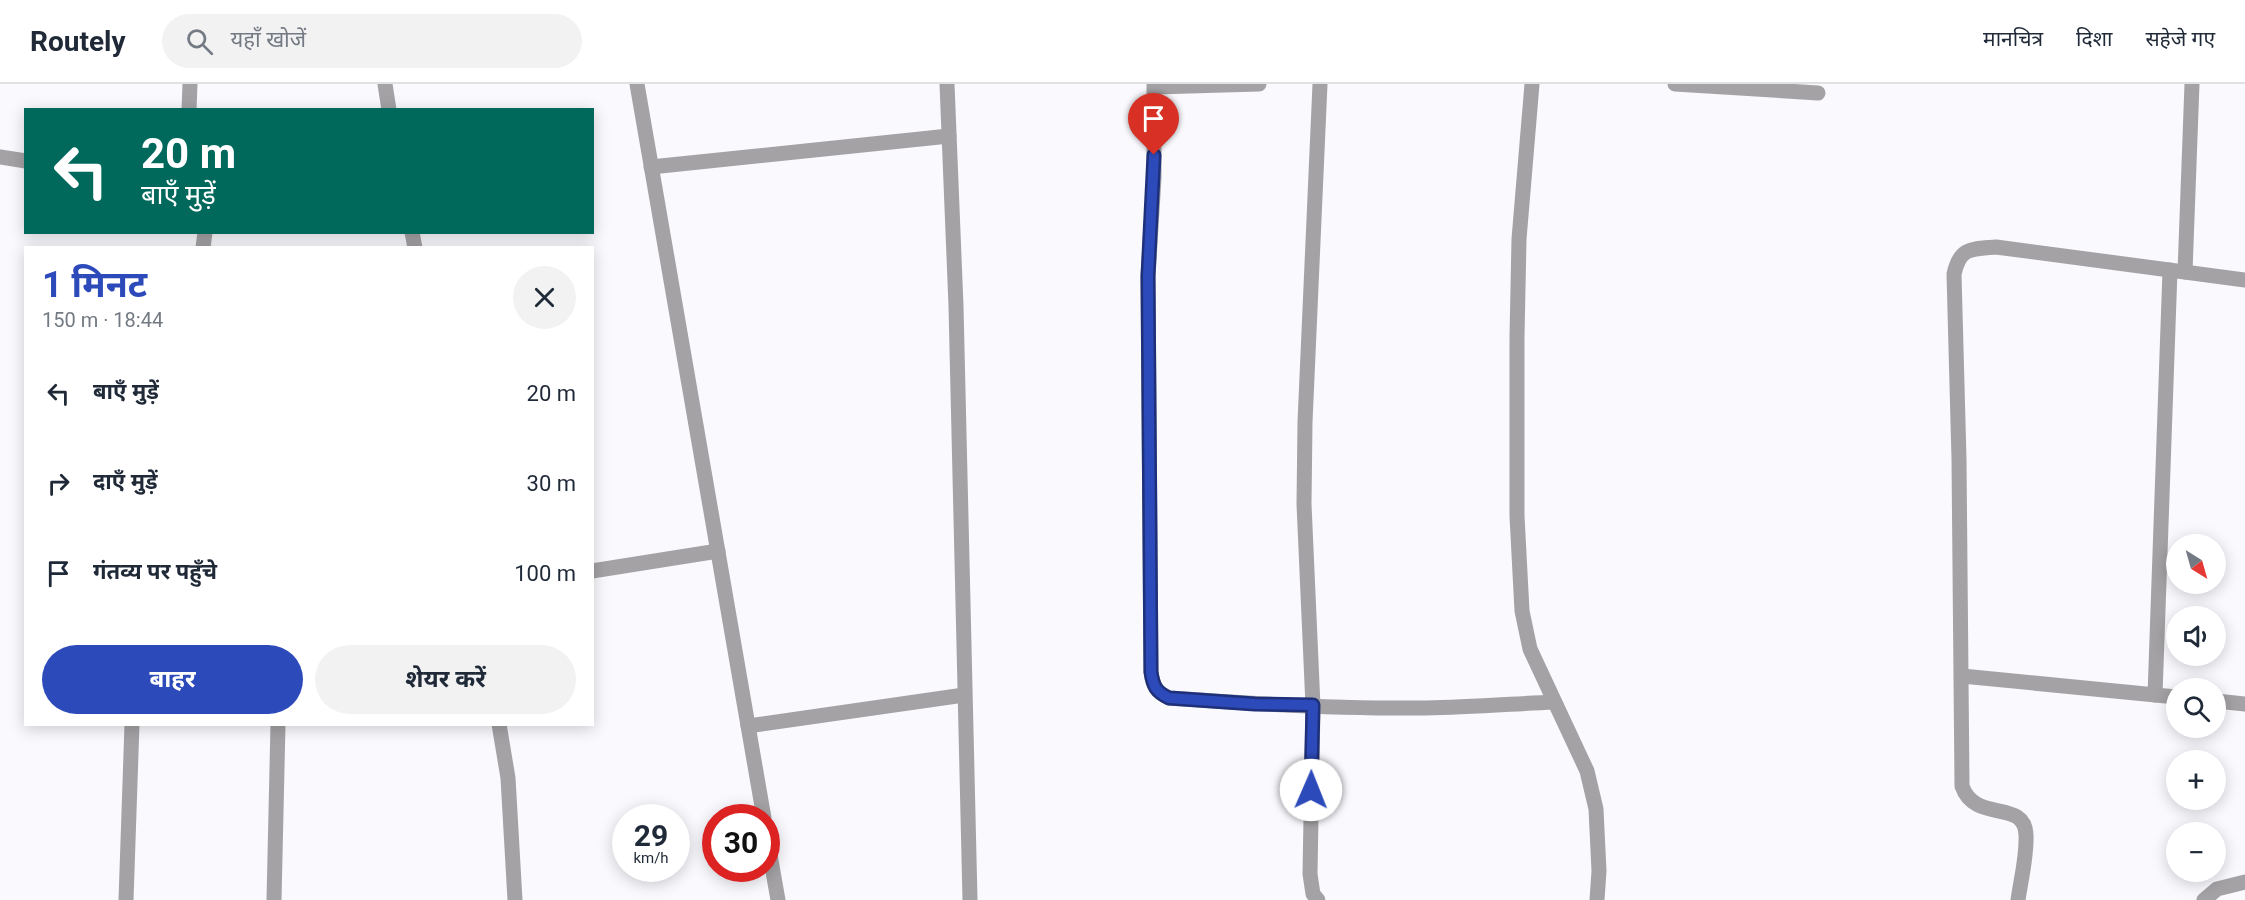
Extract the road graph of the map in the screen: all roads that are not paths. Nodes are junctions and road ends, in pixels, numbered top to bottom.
1 (190, 84) edge
2 (385, 84) edge
3 (637, 84) edge
4 (947, 84) edge
5 (1258, 84) edge
6 (1320, 84) edge
7 (1532, 84) edge
8 (1675, 84) edge
9 (1680, 84) edge
10 (2192, 84) edge
11 (1154, 85) edge
12 (1818, 93) dead end
13 (189, 108) edge
14 (389, 108) edge
15 (949, 136) junction
16 (0, 157) edge
17 (24, 161) edge
18 (651, 167) junction
19 (2177, 271) junction
20 (2245, 280) edge
21 (718, 551) junction
22 (594, 571) edge
23 (1962, 676) junction
24 (964, 695) junction
25 (2155, 695) junction
26 (2166, 696) edge
27 (1554, 702) junction
28 (2226, 702) edge
29 (2245, 704) edge
30 (1313, 705) junction
31 (132, 726) edge
32 (278, 726) edge
33 (499, 726) edge
34 (748, 726) junction
35 (762, 804) edge
36 (775, 882) edge
37 (2245, 882) edge
38 (126, 900) edge
39 (274, 900) edge
40 (515, 900) edge
41 (778, 900) edge
42 (970, 900) edge
43 (1318, 900) edge
44 (1597, 900) edge
45 (2018, 900) edge
46 (2204, 900) edge

1 - 13 street
2 - 14 street
3 - 18 street
4 - 15 street
5 - 11 street
6 - 30 street
7 - 27 street
8 - 9 street
9 - 12 street
10 - 19 street
11 - 30 street
15 - 18 street
15 - 24 street
16 - 17 street
18 - 21 street
19 - 20 street
19 - 23 street
19 - 25 street
21 - 22 street
21 - 34 street
23 - 25 street
23 - 45 street
24 - 34 street
24 - 42 street
25 - 26 street
27 - 30 street
27 - 44 street
28 - 29 street
30 - 43 street
31 - 38 street
32 - 39 street
33 - 40 street
34 - 35 street
36 - 41 street
37 - 46 street

